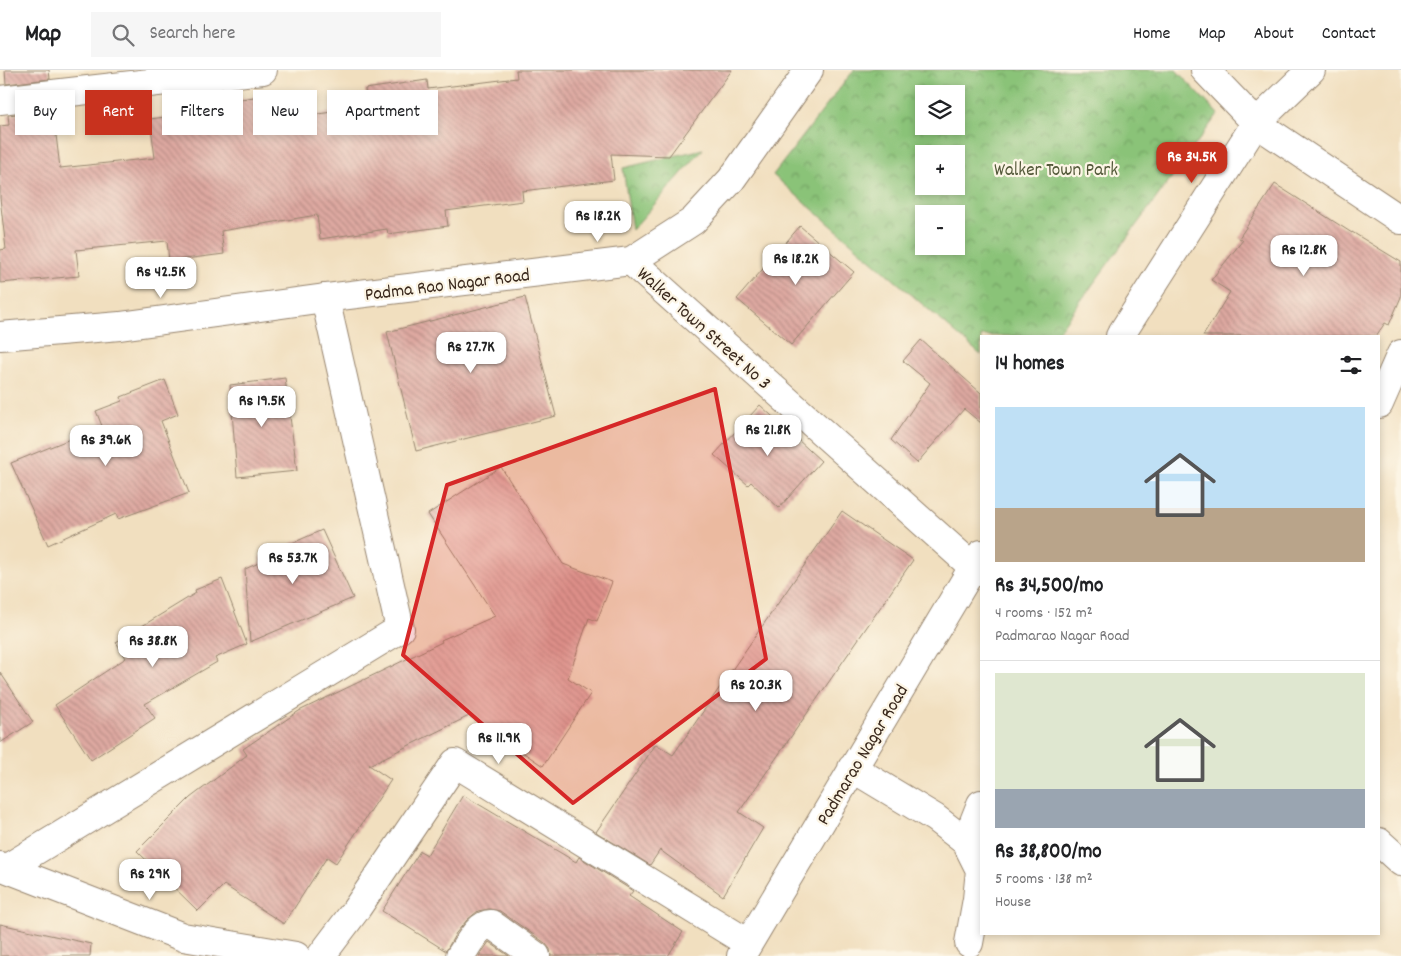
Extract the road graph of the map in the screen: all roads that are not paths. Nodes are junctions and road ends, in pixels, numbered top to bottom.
1 (263, 70) edge
2 (809, 70) edge
3 (1205, 70) edge
4 (1311, 70) edge
5 (91, 80) edge
6 (0, 100) edge
7 (1256, 123) junction
8 (1401, 220) edge
9 (632, 261) junction
10 (325, 298) junction
11 (1121, 335) edge
12 (0, 336) edge
13 (1401, 354) edge
14 (1380, 402) edge
15 (978, 564) edge
16 (852, 768) junction
17 (980, 807) edge
18 (966, 842) junction
19 (1380, 843) edge
20 (1401, 862) edge
21 (3, 867) edge
22 (969, 943) dead end
23 (181, 946) edge
24 (744, 950) edge
25 (296, 956) edge
26 (321, 956) edge
27 (460, 956) edge
28 (536, 956) edge

1 - 5 street
2 - 9 street, Padma Rao Nagar Road
3 - 7 street
4 - 7 street
5 - 6 street
7 - 8 street
7 - 11 street
9 - 10 street, Padma Rao Nagar Road
9 - 15 street, Walker Town Street No 3
10 - 12 street, Padma Rao Nagar Road
10 - 21 street
13 - 14 street
15 - 16 street, Padmarao Nagar Road
16 - 18 street
16 - 24 street, Padmarao Nagar Road
17 - 18 street
18 - 22 street
19 - 20 street
21 - 23 street
23 - 25 street
24 - 26 street
27 - 28 street

